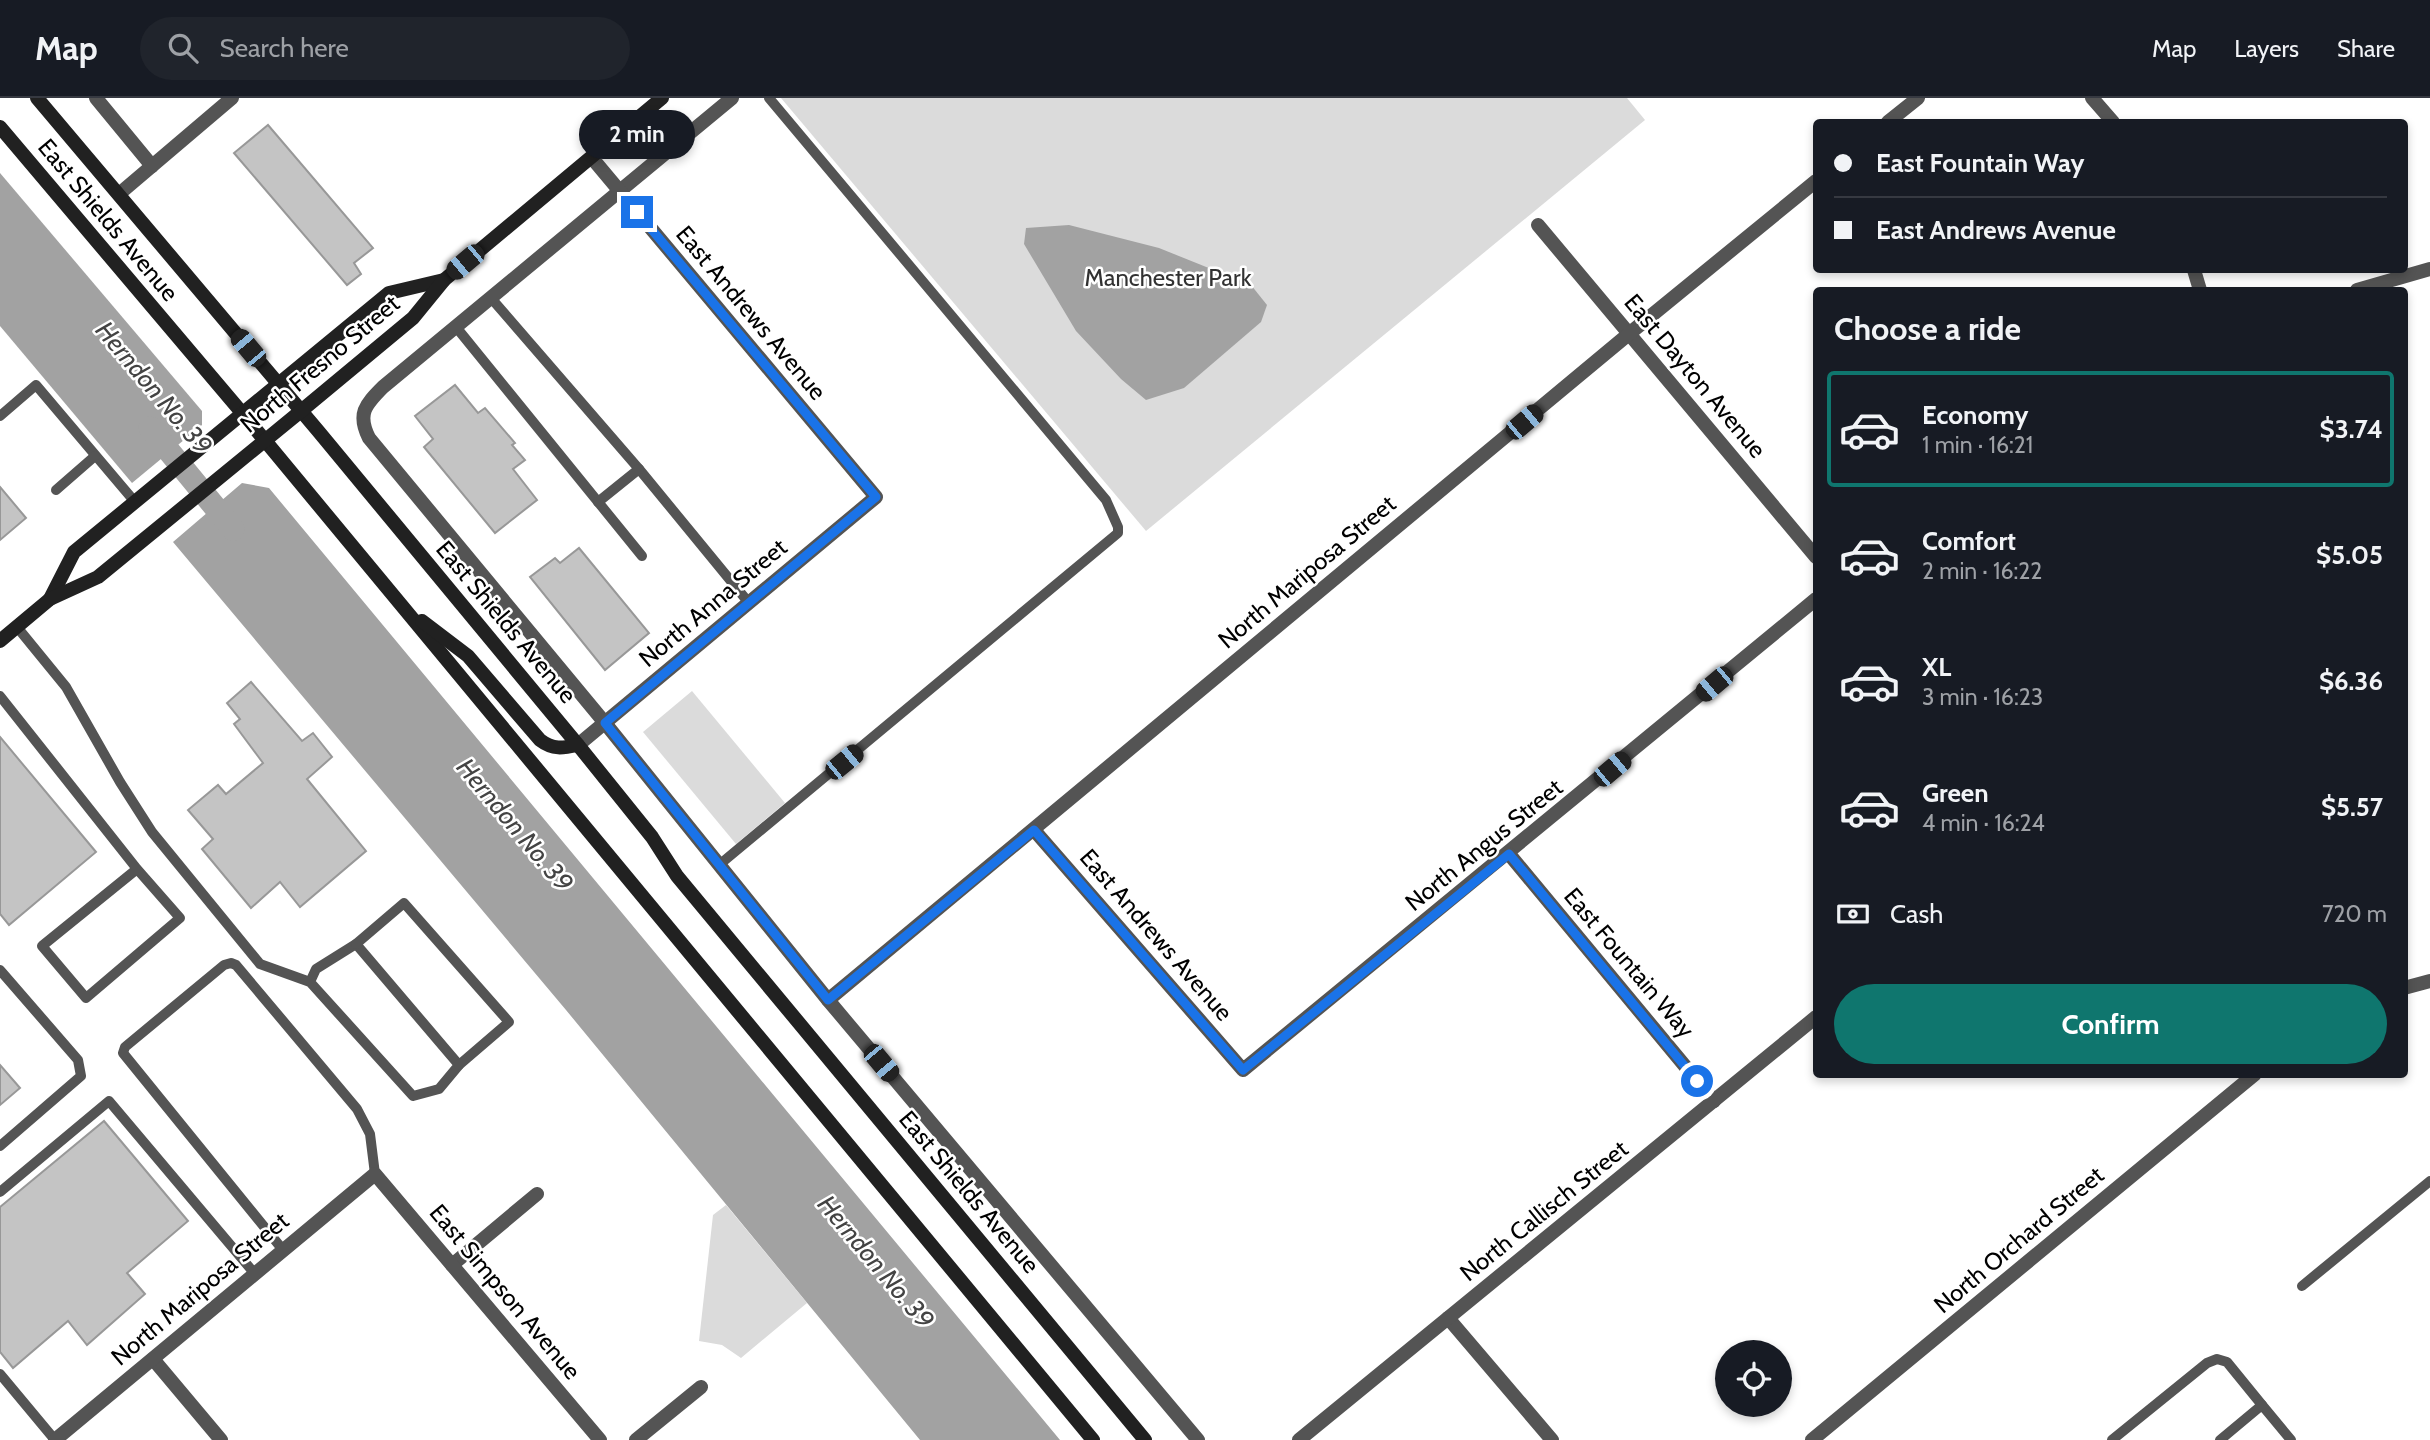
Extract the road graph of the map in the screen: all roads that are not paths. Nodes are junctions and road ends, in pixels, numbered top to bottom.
1 (37, 98) edge
2 (96, 98) edge
3 (232, 98) edge
4 (662, 98) edge
5 (732, 98) edge
6 (769, 98) edge
7 (1918, 98) edge
8 (2092, 98) edge
9 (1892, 119) edge
10 (2110, 119) edge
11 (0, 127) edge
12 (592, 158) junction
13 (152, 166) junction
14 (1813, 183) edge
15 (620, 192) junction
16 (119, 194) junction
17 (1538, 225) dead end
18 (2430, 269) edge
19 (444, 279) junction
20 (2367, 287) edge
21 (491, 298) junction
22 (456, 327) junction
23 (1630, 333) junction
24 (279, 385) junction
25 (301, 411) junction
26 (243, 414) junction
27 (0, 416) edge
28 (264, 440) junction
29 (95, 456) junction
30 (639, 469) junction
31 (56, 490) dead end
32 (876, 497) joint
33 (135, 502) junction
34 (598, 502) junction
35 (1813, 553) edge
36 (642, 556) dead end
37 (50, 599) junction
38 (1813, 602) edge
39 (748, 603) junction
40 (402, 605) junction
41 (17, 626) junction
42 (0, 641) edge
43 (0, 696) edge
44 (605, 723) junction
45 (578, 745) junction
46 (1034, 830) junction
47 (1509, 854) junction
48 (719, 865) junction
49 (137, 869) junction
50 (356, 944) junction
51 (0, 970) edge
52 (2430, 981) edge
53 (310, 982) junction
54 (2408, 987) edge
55 (828, 1000) junction
56 (1813, 1019) edge
57 (459, 1065) junction
58 (1243, 1070) joint
59 (2250, 1078) edge
60 (1714, 1101) junction
61 (0, 1146) edge
62 (375, 1174) junction
63 (2430, 1181) edge
64 (0, 1192) edge
65 (537, 1194) dead end
66 (283, 1250) junction
67 (452, 1265) junction
68 (254, 1274) junction
69 (2302, 1286) dead end
70 (1448, 1318) junction
71 (153, 1359) junction
72 (0, 1374) edge
73 (701, 1387) dead end
74 (2262, 1405) junction
75 (55, 1440) edge
76 (221, 1440) edge
77 (600, 1440) edge
78 (636, 1440) edge
79 (1093, 1440) edge
80 (1145, 1440) edge
81 (1198, 1440) edge
82 (1299, 1440) edge
83 (1552, 1440) edge
84 (1812, 1440) edge
85 (2112, 1440) edge
86 (2220, 1440) edge
87 (2291, 1440) edge

1 - 16 main road, East Shields Avenue
2 - 13 street
3 - 13 street
4 - 12 main road, North Fresno Street
5 - 15 street
6 - 48 lane
7 - 9 street
8 - 10 street
11 - 26 main road, East Shields Avenue
12 - 15 street, East Andrews Avenue
12 - 19 main road, North Fresno Street
13 - 16 street
14 - 23 street, North Mariposa Street
15 - 21 street
15 - 32 street, East Andrews Avenue
16 - 24 main road, East Shields Avenue
17 - 23 street, East Dayton Avenue
18 - 20 street
19 - 24 main road, North Fresno Street
19 - 25 main road, North Fresno Street
21 - 22 street
21 - 30 lane
22 - 34 lane
22 - 44 street
23 - 35 street, East Dayton Avenue
23 - 46 street, North Mariposa Street
24 - 25 main road, East Shields Avenue
24 - 26 main road, North Fresno Street
25 - 28 main road, North Fresno Street
25 - 45 main road, East Shields Avenue
26 - 28 main road, East Shields Avenue
26 - 33 main road, North Fresno Street
27 - 29 lane
28 - 37 main road, North Fresno Street
28 - 40 main road, East Shields Avenue
29 - 31 lane
29 - 33 lane
30 - 34 lane
30 - 39 lane
32 - 39 street, North Anna Street
33 - 37 main road, North Fresno Street
34 - 36 lane
37 - 41 main road, North Fresno Street
38 - 47 street, North Angus Street
39 - 44 street, North Anna Street
40 - 45 main road
40 - 79 main road, East Shields Avenue
41 - 42 main road, North Fresno Street
41 - 53 lane
43 - 49 lane
44 - 45 street, North Anna Street
44 - 48 street
45 - 80 main road, East Shields Avenue
46 - 55 street, North Mariposa Street
46 - 58 street, East Andrews Avenue
47 - 58 street, North Angus Street
47 - 60 street, East Fountain Way
48 - 55 street
49 - 49 lane
50 - 53 lane
50 - 57 lane
50 - 57 lane
51 - 61 lane
52 - 54 street
53 - 57 lane
55 - 81 street
56 - 60 street, North Callisch Street
59 - 84 street, North Orchard Street
60 - 70 street, North Callisch Street
62 - 66 street, North Mariposa Street
62 - 66 lane
62 - 67 street, East Simpson Avenue
63 - 69 lane
64 - 68 lane
65 - 67 street
66 - 68 street, North Mariposa Street
67 - 77 street, East Simpson Avenue
68 - 71 street, North Mariposa Street
70 - 82 street, North Callisch Street
70 - 83 street
71 - 75 street, North Mariposa Street
71 - 76 street
72 - 75 lane
73 - 78 street
74 - 85 lane
74 - 86 lane
74 - 87 lane

